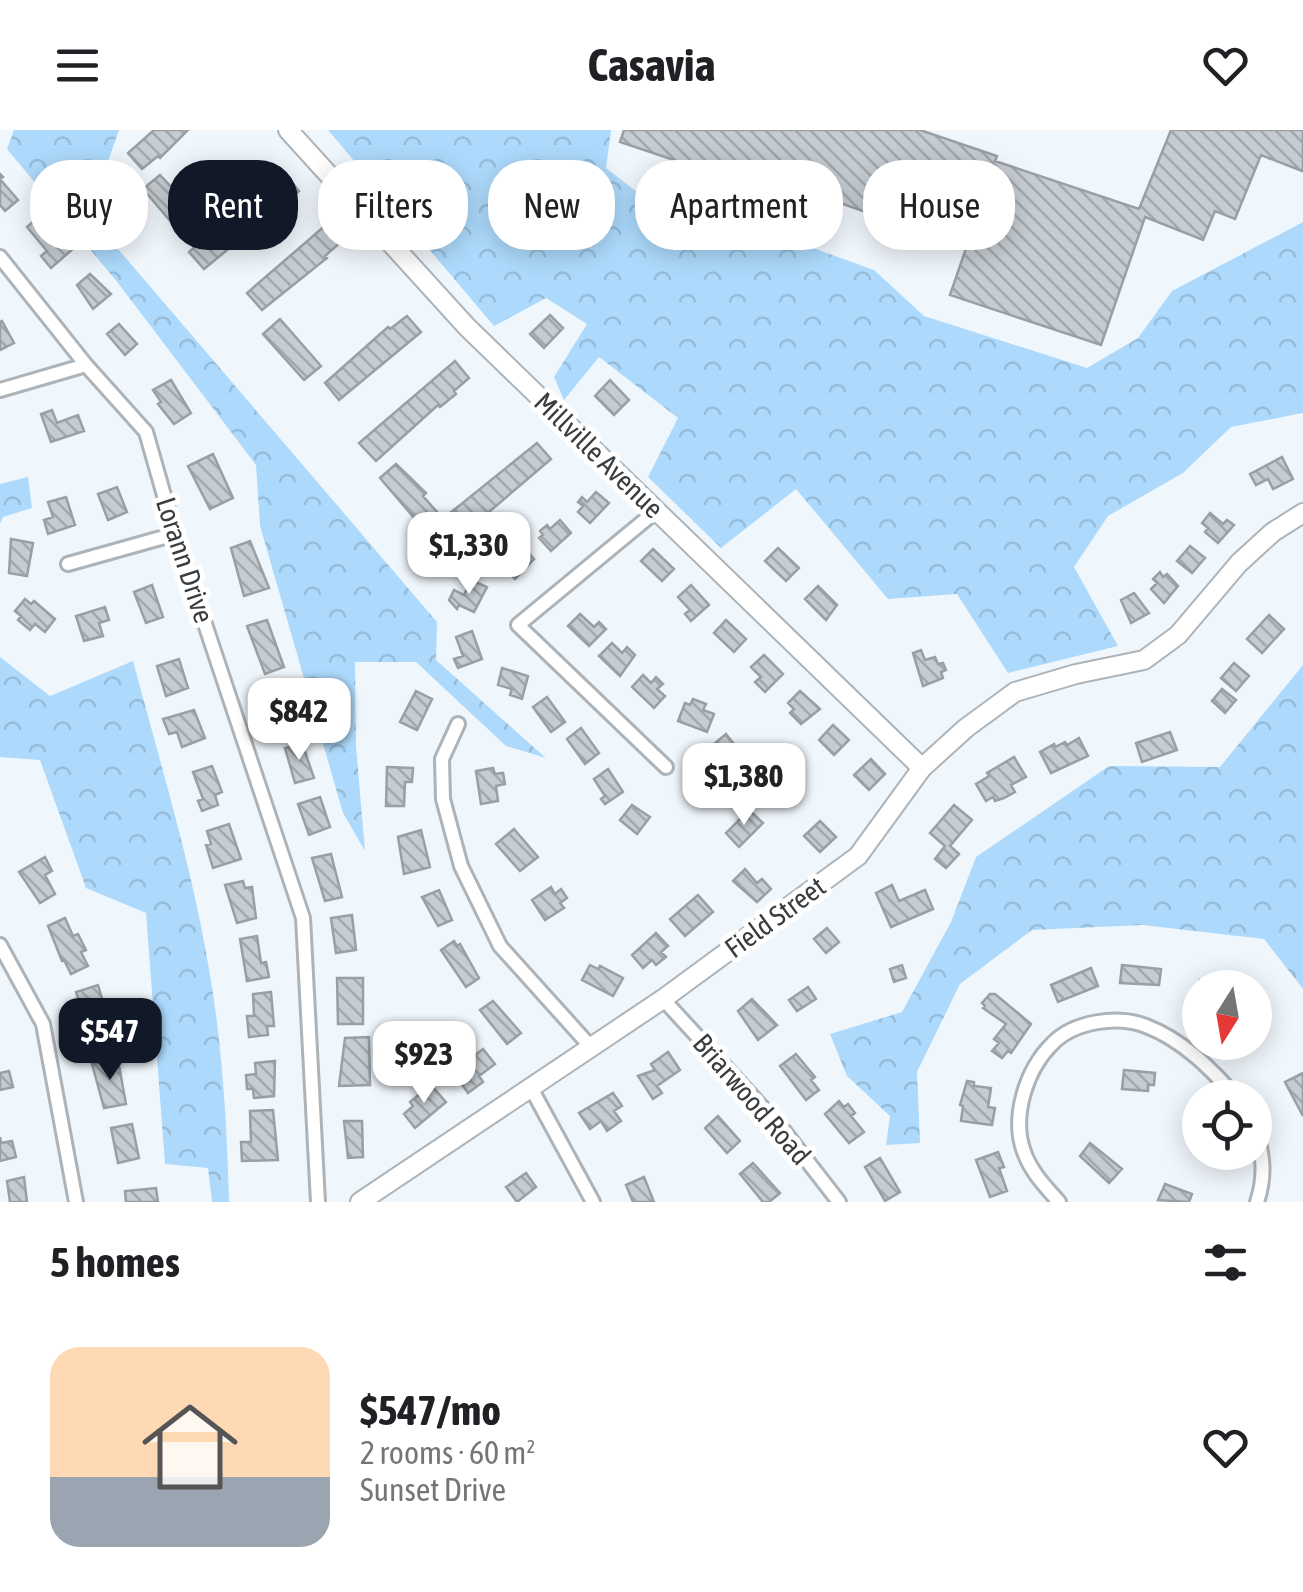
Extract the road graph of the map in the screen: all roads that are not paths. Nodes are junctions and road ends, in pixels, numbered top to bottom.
1 (288, 130) edge
2 (0, 258) edge
3 (86, 366) junction
4 (0, 390) edge
5 (656, 511) junction
6 (1303, 513) edge
7 (175, 534) junction
8 (68, 564) dead end
9 (458, 724) dead end
10 (666, 768) dead end
11 (922, 768) junction
12 (0, 944) edge
13 (663, 999) junction
14 (590, 1046) junction
15 (1218, 1080) edge
16 (531, 1088) junction
17 (1263, 1170) edge
18 (76, 1202) edge
19 (318, 1202) edge
20 (360, 1202) edge
21 (593, 1202) edge
22 (840, 1202) edge
23 (1059, 1202) edge
24 (1257, 1202) edge

1 - 5 street, Millville Avenue
2 - 3 street, Lorann Drive
3 - 4 street
3 - 7 street, Lorann Drive
5 - 10 street
5 - 11 street, Millville Avenue
6 - 11 street, Field Street
7 - 8 street
7 - 19 street, Lorann Drive
9 - 14 street
11 - 13 street, Field Street
12 - 18 street
13 - 14 street, Field Street
13 - 22 street, Briarwood Road
14 - 16 street, Field Street
15 - 23 street
16 - 20 street, Field Street
16 - 21 street
17 - 24 street

